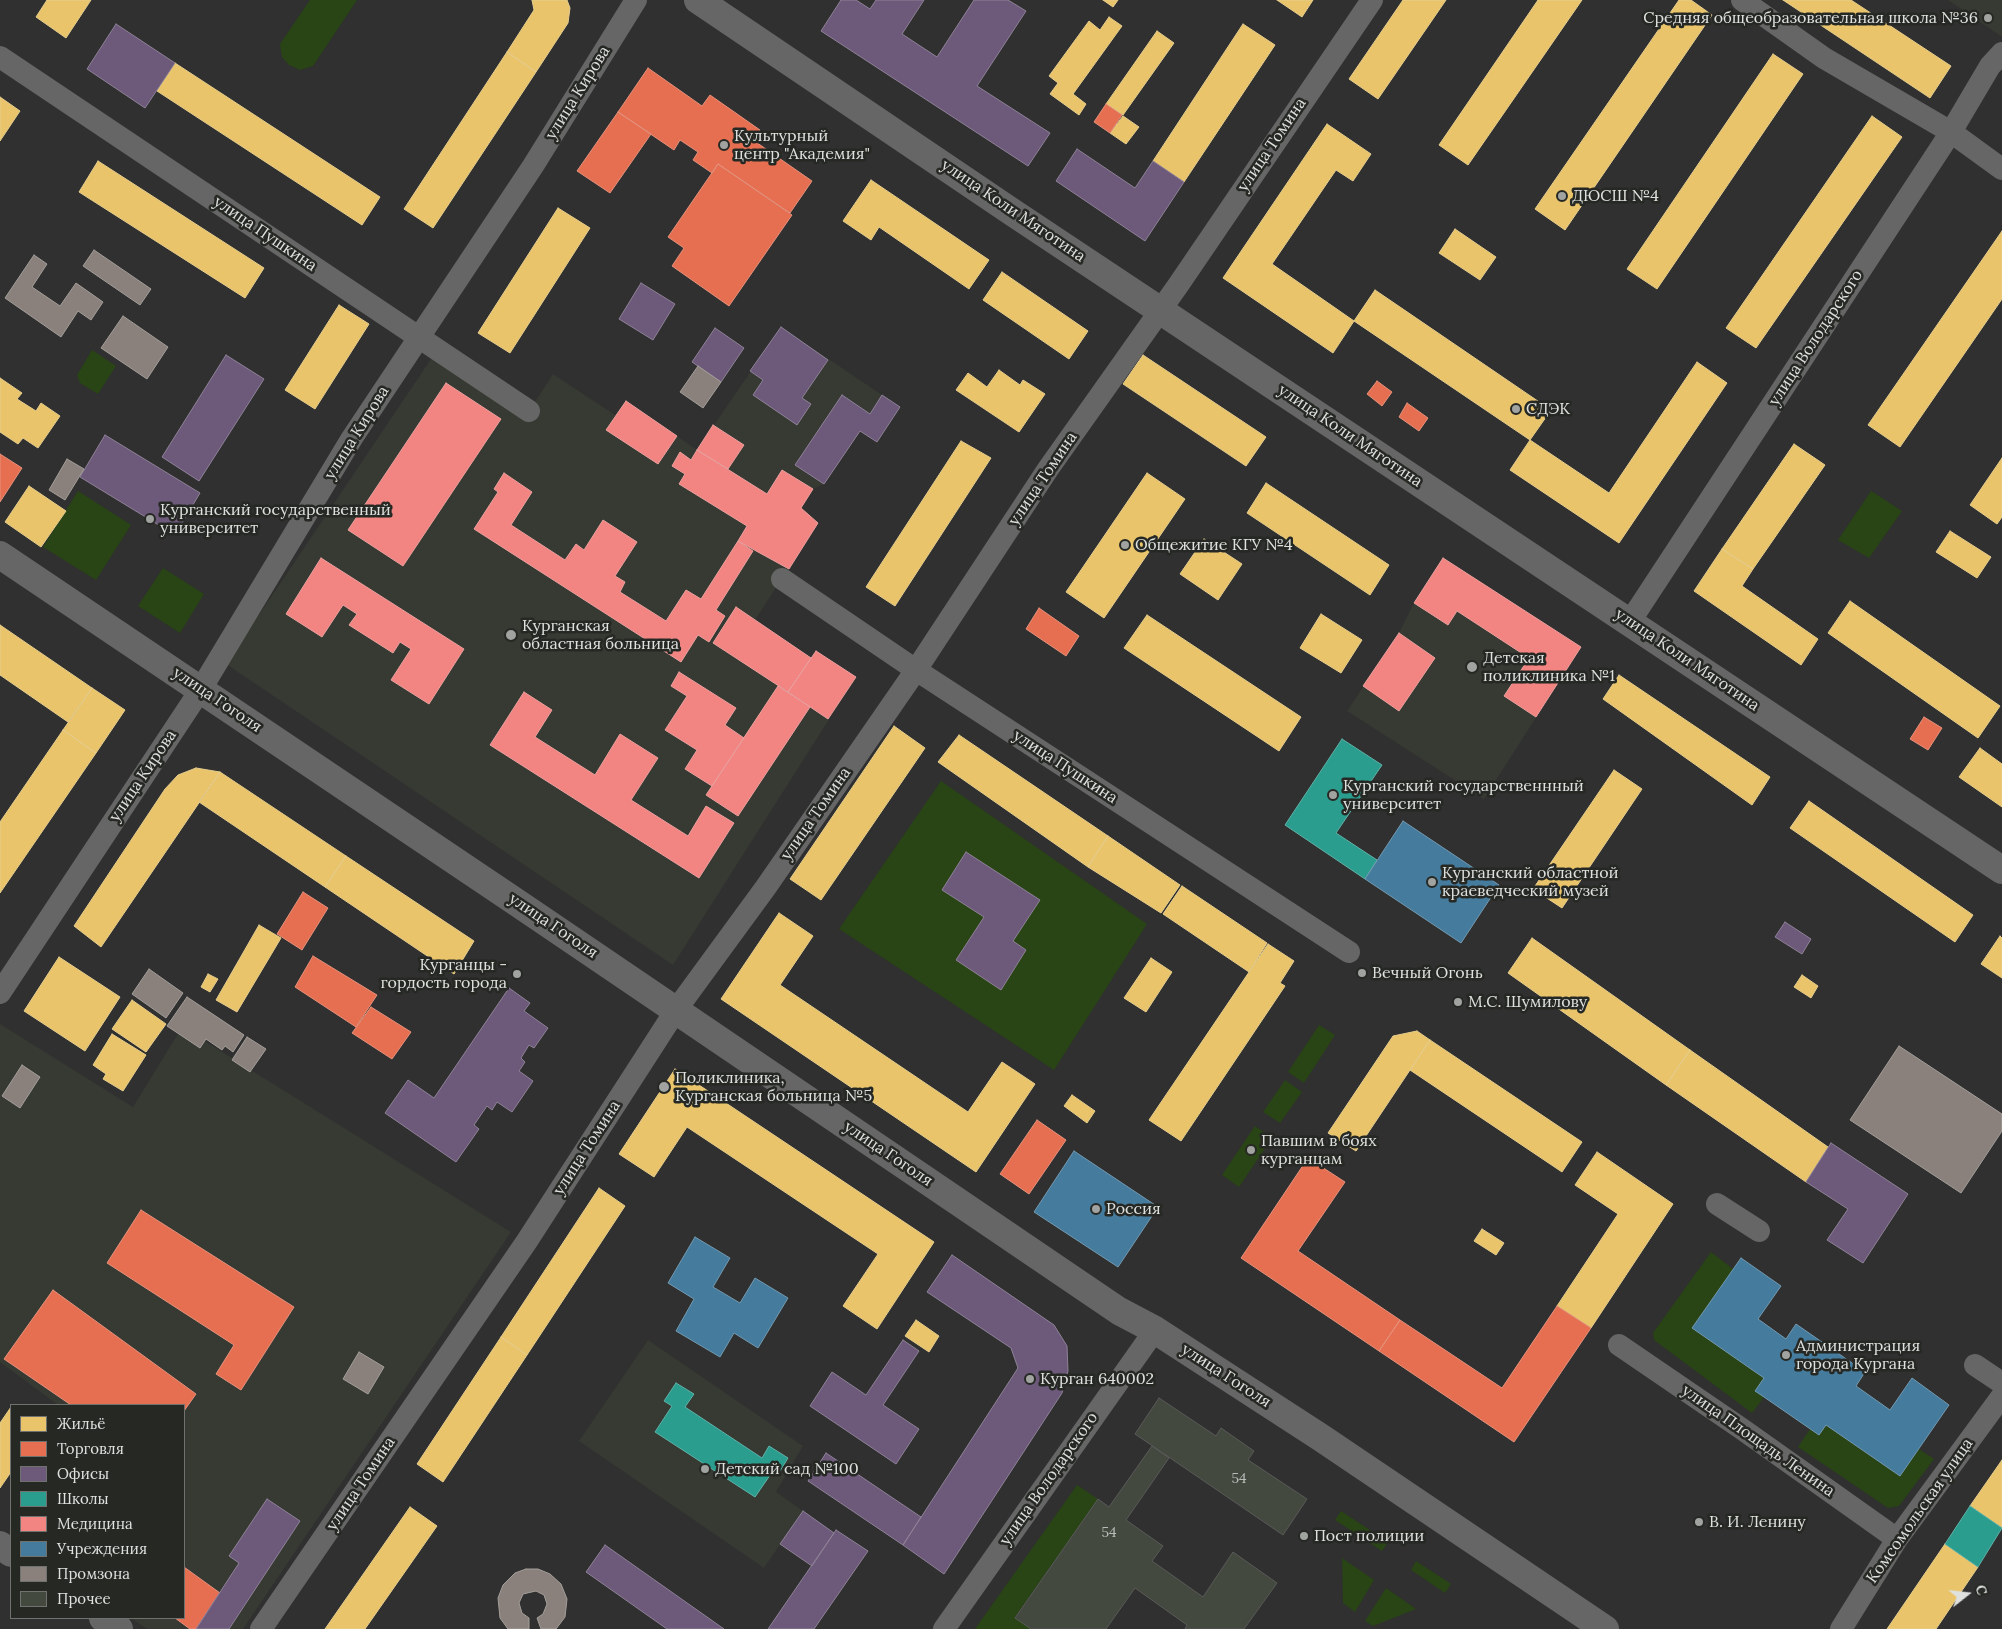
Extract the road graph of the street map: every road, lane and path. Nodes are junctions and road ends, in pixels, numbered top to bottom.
1 (636, 0) edge
2 (698, 0) edge
3 (1372, 0) edge
4 (1742, 0) edge
5 (2002, 53) edge
6 (0, 57) edge
7 (1951, 132) junction
8 (2002, 168) edge
9 (1159, 309) junction
10 (418, 337) junction
11 (529, 411) dead end
12 (0, 555) edge
13 (782, 580) dead end
14 (1629, 623) junction
15 (916, 670) junction
16 (201, 689) junction
17 (2002, 870) edge
18 (1350, 952) dead end
19 (0, 993) edge
20 (676, 1010) junction
21 (1717, 1204) dead end
22 (1759, 1231) dead end
23 (1155, 1330) junction
24 (1619, 1345) dead end
25 (1975, 1365) dead end
26 (2002, 1383) edge
27 (2002, 1396) edge
28 (1897, 1539) junction
29 (104, 1619) edge
30 (119, 1629) edge
31 (261, 1629) edge
32 (944, 1629) edge
33 (1605, 1629) edge
34 (1841, 1629) edge

1 - 10 street, улица Кирова
2 - 9 main road, улица Коли Мяготина
3 - 9 street, улица Томина
4 - 7 street
5 - 7 street, улица Володарского
6 - 10 street, улица Пушкина
7 - 8 street
7 - 14 street, улица Володарского
9 - 14 main road, улица Коли Мяготина
9 - 15 street, улица Томина
10 - 11 street, улица Пушкина
10 - 16 street, улица Кирова
12 - 16 main road, улица Гоголя
13 - 15 street, улица Пушкина
14 - 17 main road, улица Коли Мяготина
15 - 18 street, улица Пушкина
15 - 20 street, улица Томина
16 - 19 street, улица Кирова
16 - 20 main road, улица Гоголя
20 - 23 main road, улица Гоголя
20 - 31 street, улица Томина
21 - 22 street
23 - 32 street, улица Володарского
23 - 33 main road, улица Гоголя
24 - 28 street, улица Площадь Ленина
25 - 26 street
27 - 28 street, Комсомольская улица
28 - 34 street, Комсомольская улица
29 - 30 main road

